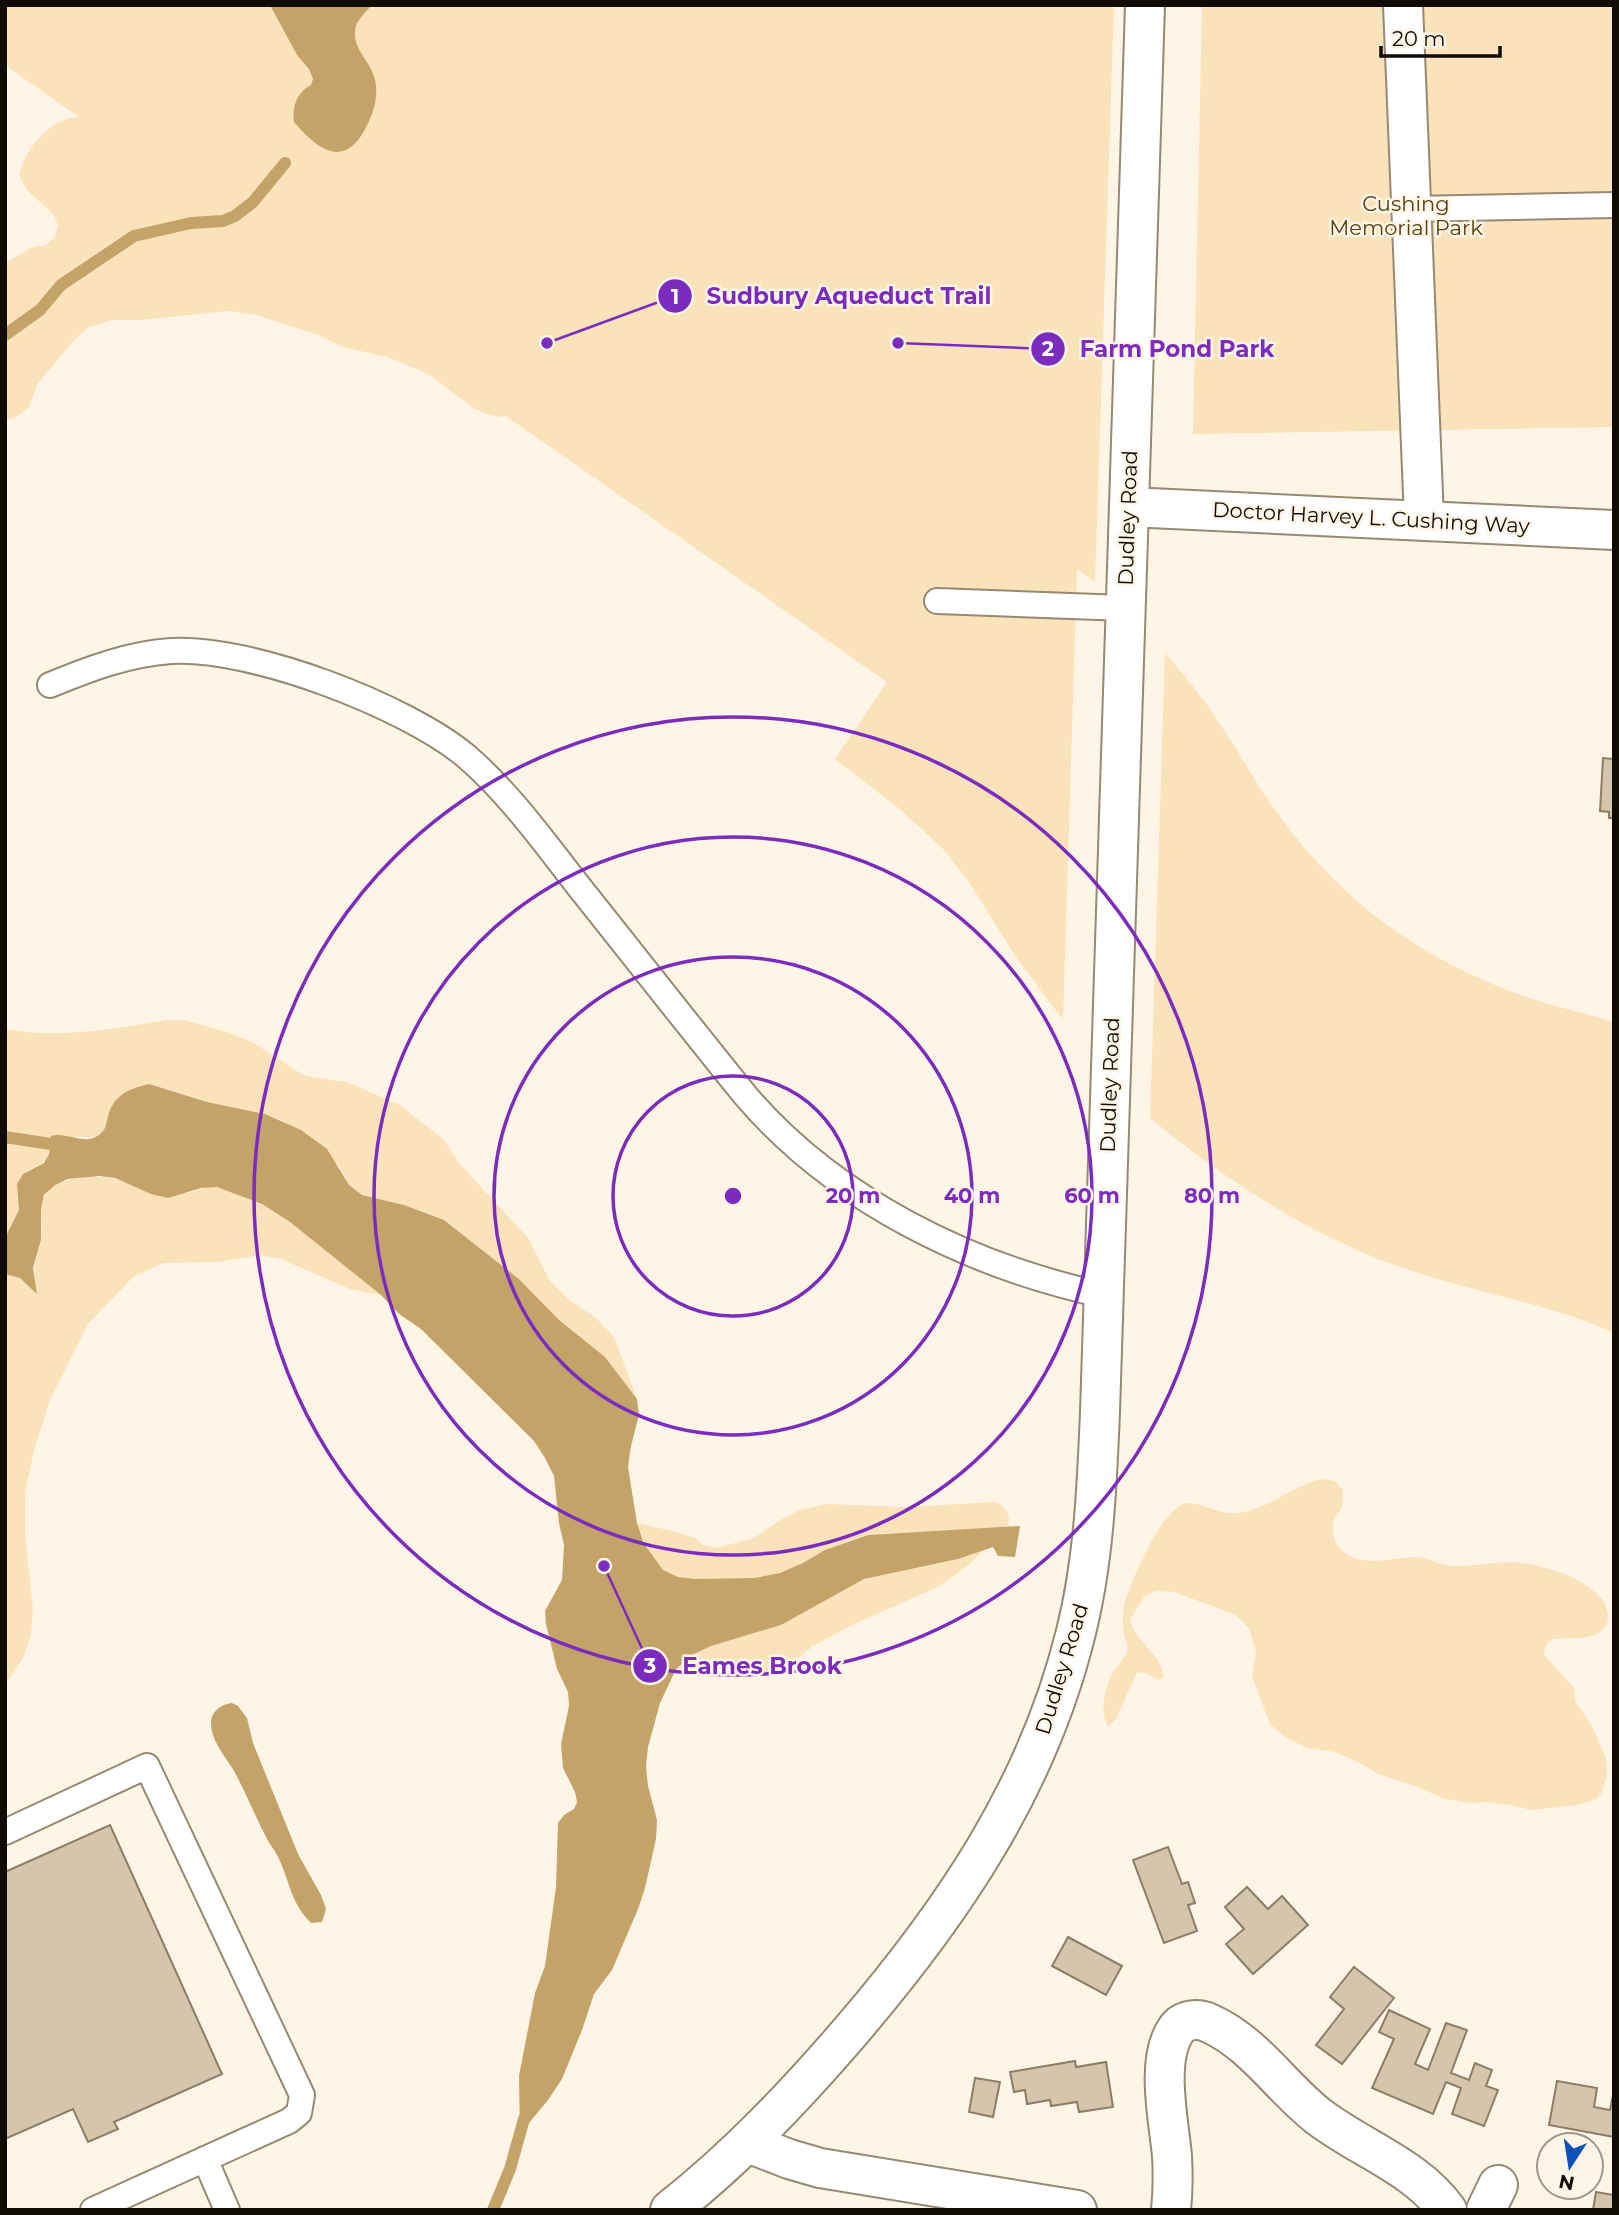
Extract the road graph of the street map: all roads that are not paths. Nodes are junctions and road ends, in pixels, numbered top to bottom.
1 (1145, 5) edge
2 (1403, 5) edge
3 (1614, 205) edge
4 (1412, 209) junction
5 (1129, 507) junction
6 (1424, 519) junction
7 (1614, 530) edge
8 (937, 601) dead end
9 (1125, 608) junction
10 (50, 685) dead end
11 (1103, 1295) junction
12 (5, 1832) edge
13 (748, 2143) junction
14 (205, 2159) junction
15 (93, 2210) edge
16 (227, 2210) edge
17 (670, 2210) edge
18 (1077, 2210) edge
19 (1171, 2210) edge
20 (1447, 2210) edge

1 - 5 street, Dudley Road
2 - 4 street
3 - 4 lane
4 - 6 street
5 - 6 street, Doctor Harvey L. Cushing Way
5 - 9 street, Dudley Road
6 - 7 street, Doctor Harvey L. Cushing Way
8 - 9 lane
9 - 11 street, Dudley Road
10 - 11 lane
11 - 13 street, Dudley Road
12 - 14 lane
13 - 17 street, Dudley Road
13 - 18 street
14 - 15 lane
14 - 16 lane
19 - 20 street

